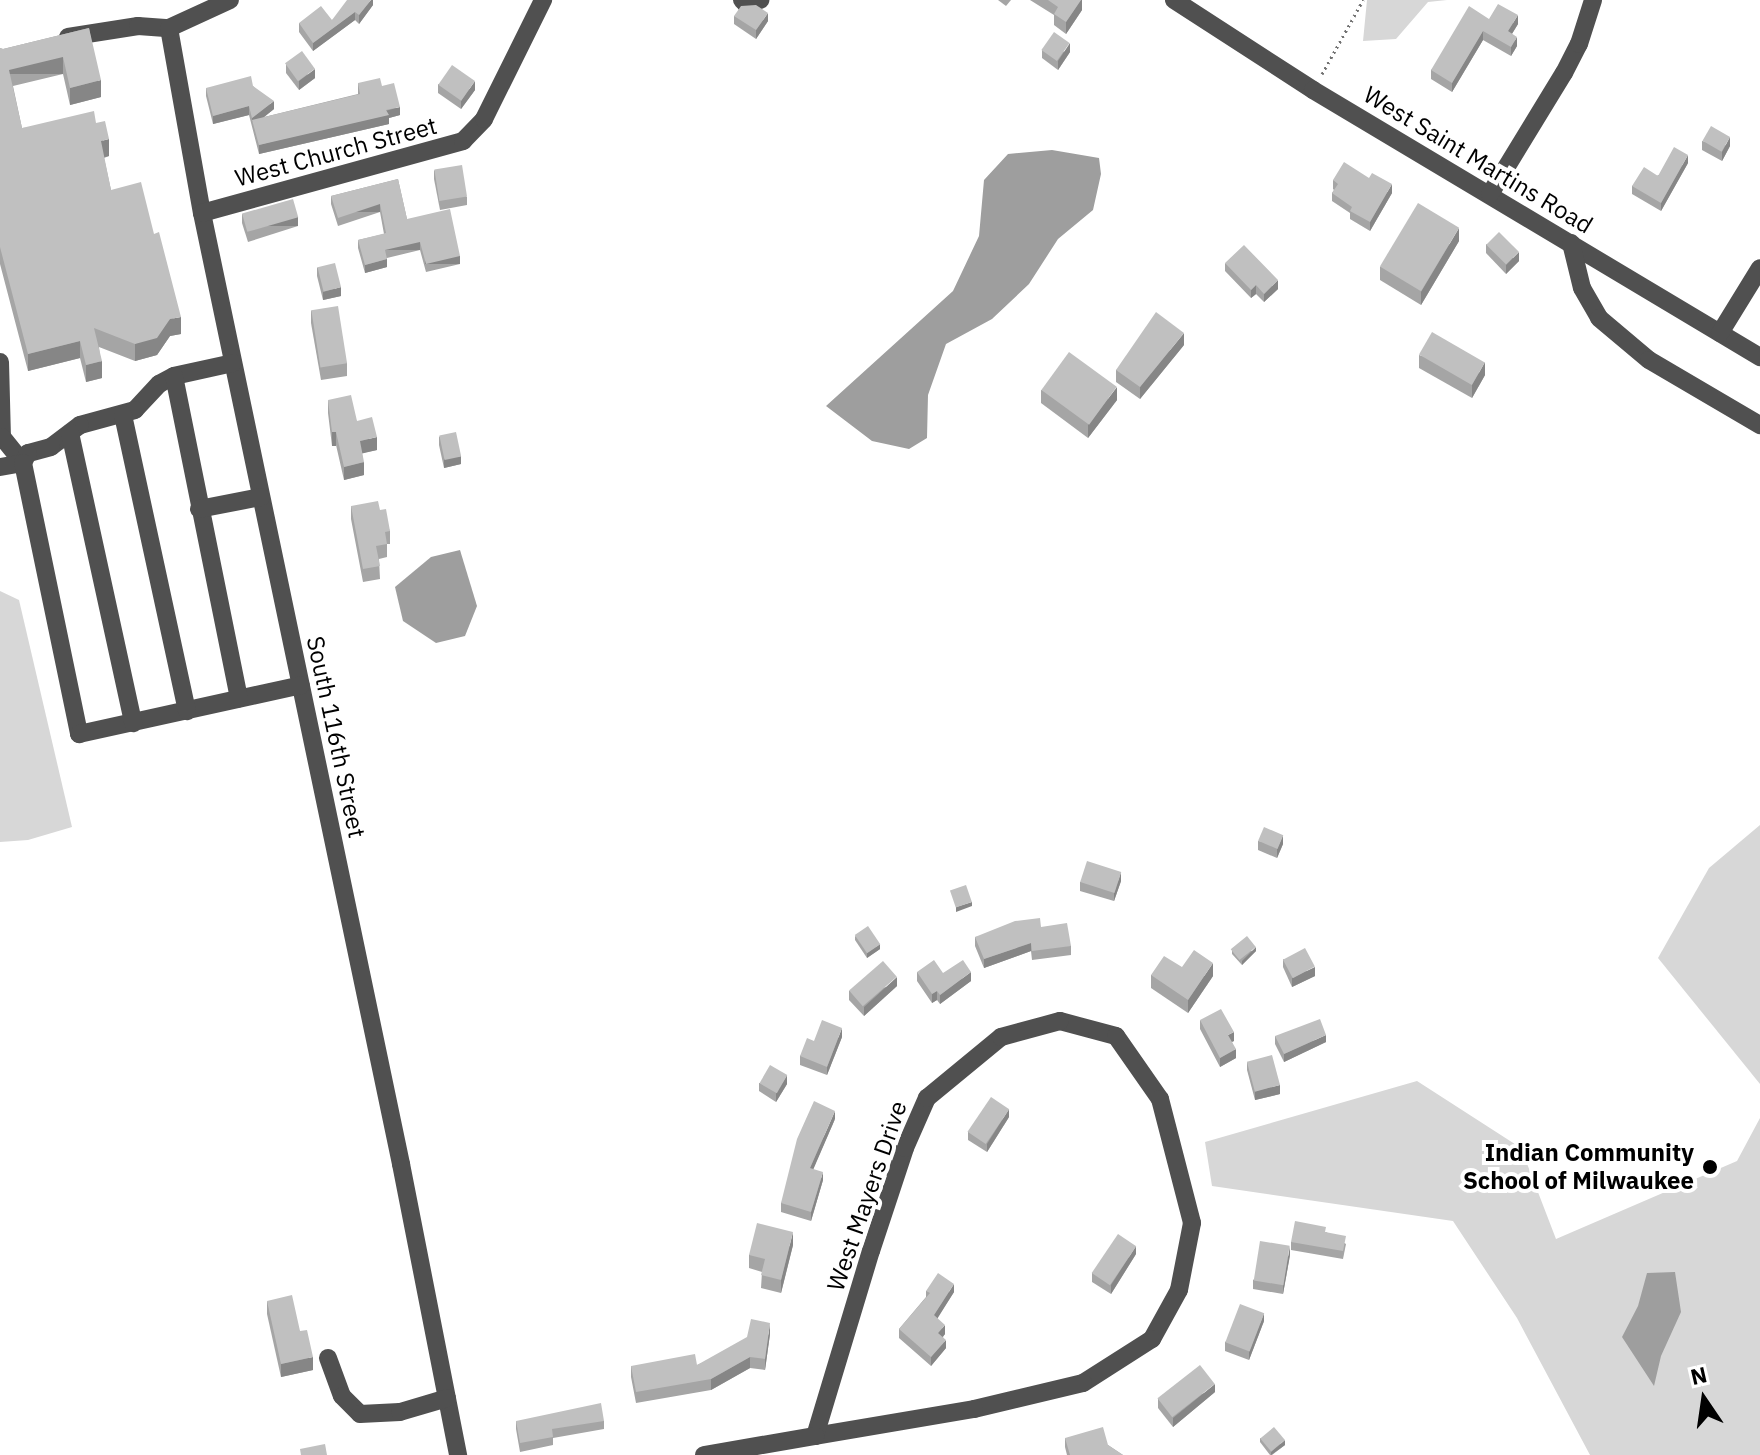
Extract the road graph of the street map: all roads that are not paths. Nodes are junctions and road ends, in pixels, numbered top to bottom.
1 (230, 0) edge
2 (543, 0) edge
3 (742, 0) edge
4 (760, 0) edge
5 (1174, 0) edge
6 (1593, 0) edge
7 (169, 28) junction
8 (46, 43) edge
9 (1490, 194) junction
10 (202, 213) junction
11 (1571, 243) junction
12 (1760, 268) edge
13 (1720, 333) junction
14 (1760, 357) edge
15 (0, 362) edge
16 (233, 363) junction
17 (174, 376) junction
18 (123, 415) junction
19 (1760, 425) edge
20 (70, 433) junction
21 (23, 463) junction
22 (0, 467) edge
23 (261, 497) junction
24 (199, 509) junction
25 (301, 685) junction
26 (239, 699) junction
27 (187, 711) junction
28 (133, 723) junction
29 (328, 1358) dead end
30 (447, 1398) junction
31 (805, 1443) edge
32 (713, 1454) edge
33 (458, 1455) edge

1 - 7 street
2 - 10 street, West Church Street
3 - 4 street
5 - 9 street, West Saint Martins Road
6 - 9 street
7 - 8 street
7 - 10 street, South 116th Street
9 - 11 street, West Saint Martins Road
10 - 16 street, South 116th Street
11 - 13 street, West Saint Martins Road
11 - 19 street
12 - 13 street
13 - 14 street, West Saint Martins Road
15 - 21 street
16 - 17 street
16 - 23 street, South 116th Street
17 - 18 street
17 - 24 street
18 - 20 street
18 - 27 street
20 - 21 street
20 - 28 street
21 - 22 street
21 - 28 street
23 - 24 street
23 - 25 street, South 116th Street
24 - 26 street
25 - 26 street
25 - 30 street, South 116th Street
26 - 27 street
27 - 28 street
29 - 30 street
30 - 33 street, South 116th Street
31 - 31 street, West Mayers Drive
31 - 32 street, West Mayers Drive

